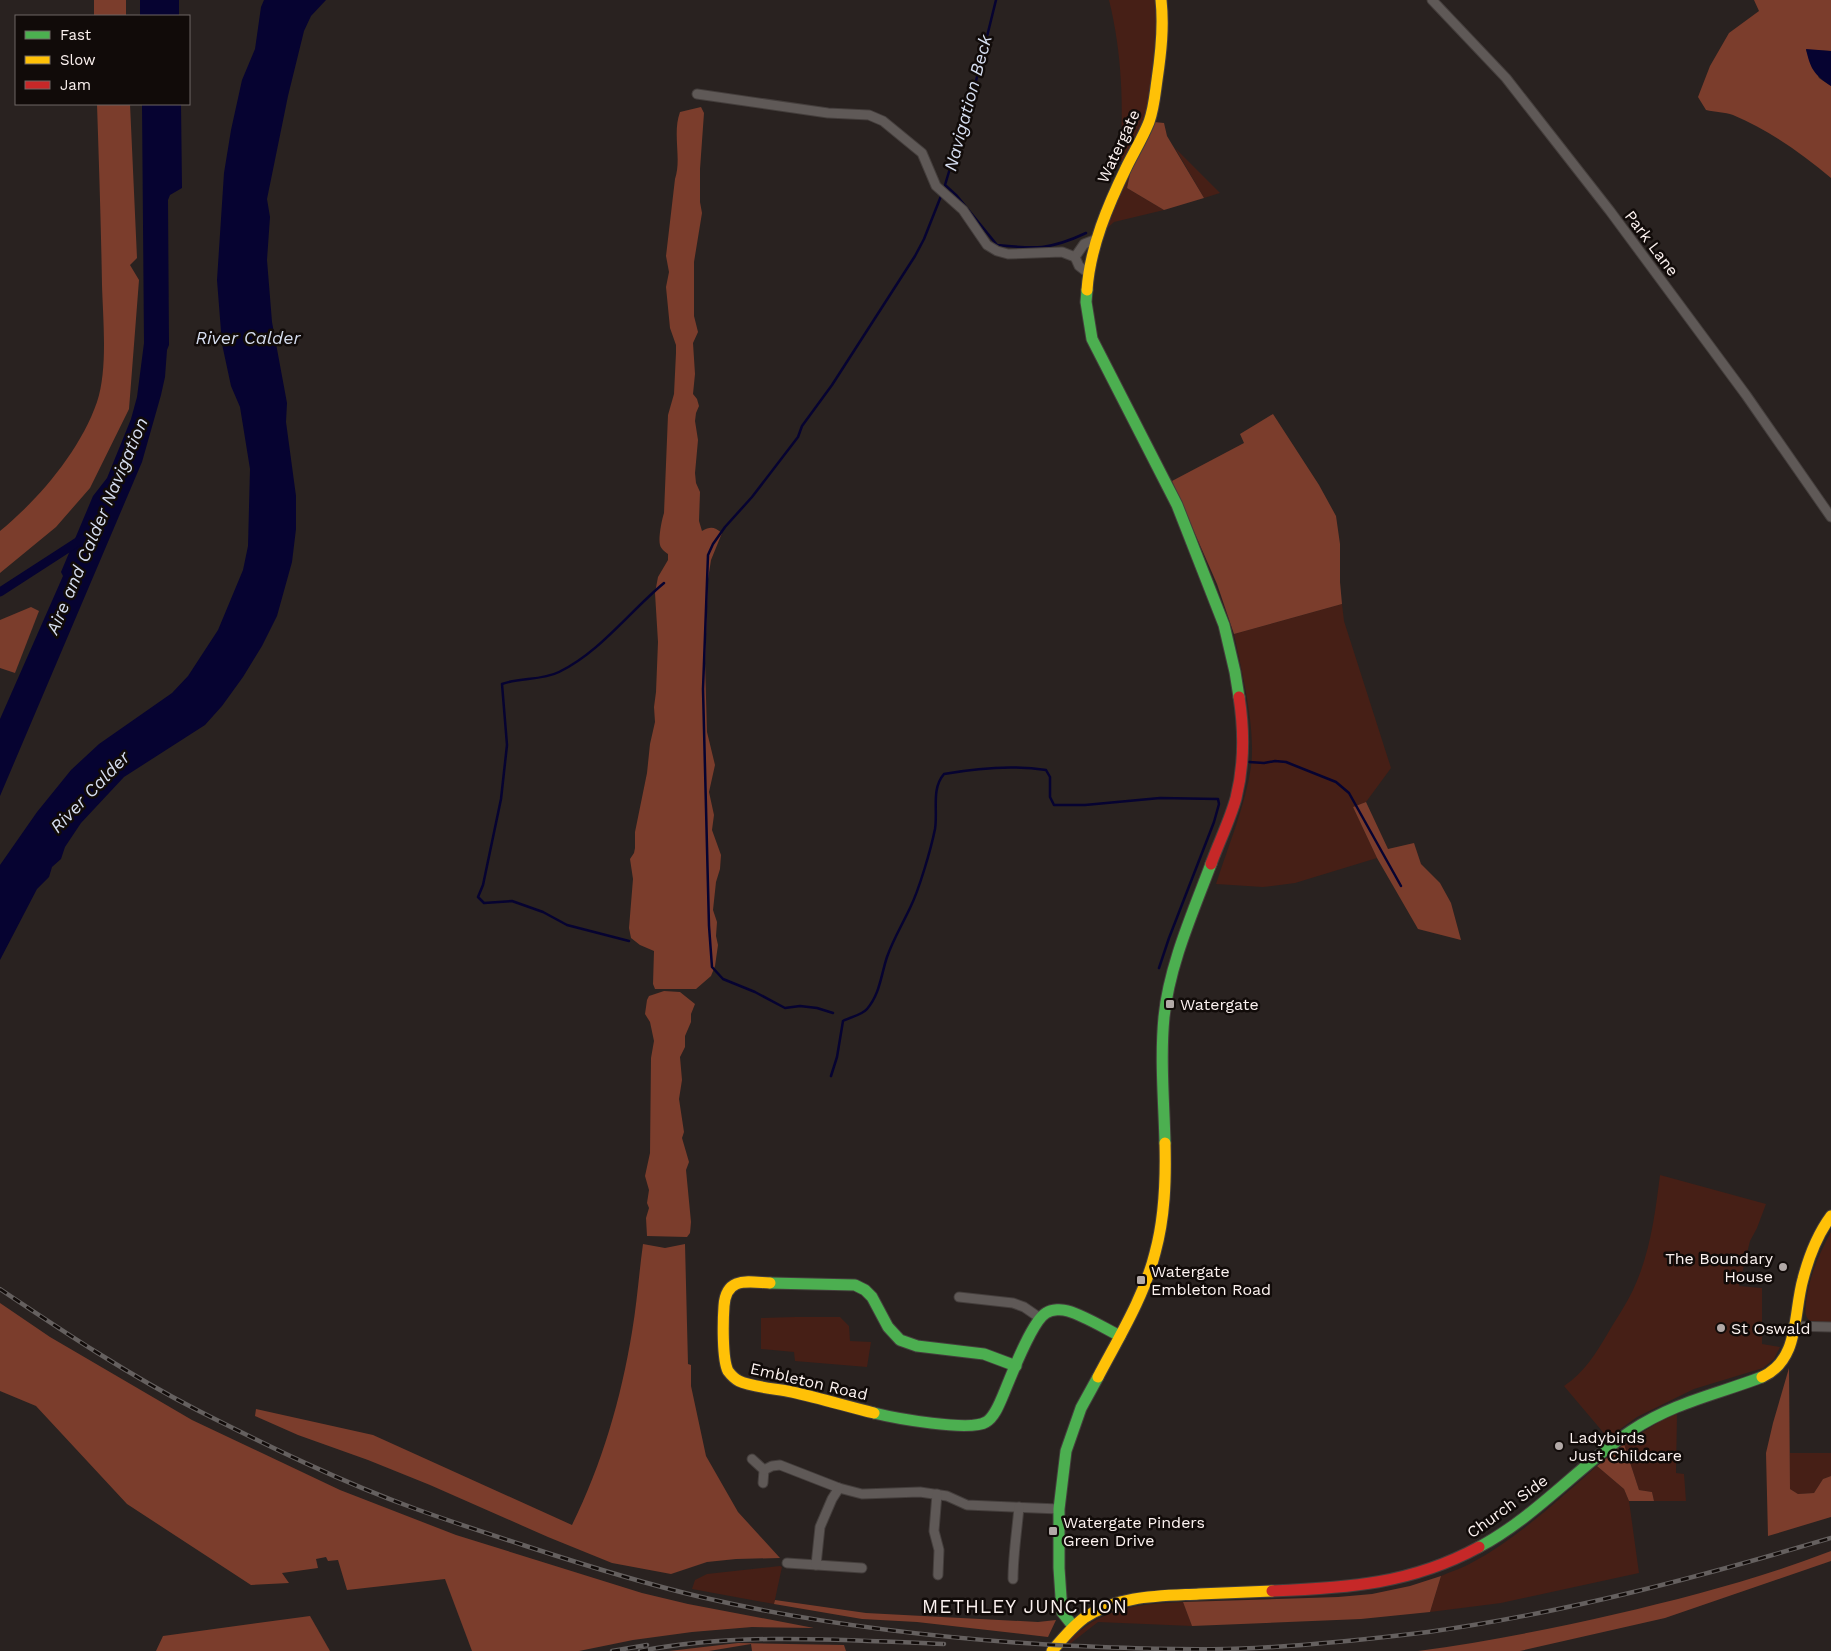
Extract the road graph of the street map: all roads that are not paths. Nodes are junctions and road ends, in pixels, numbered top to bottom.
1 (1161, 0) edge
2 (1432, 0) edge
3 (697, 94) dead end
4 (1097, 239) junction
5 (1076, 257) junction
6 (1088, 273) junction
7 (1831, 517) edge
8 (1831, 1216) edge
9 (959, 1297) dead end
10 (1040, 1318) junction
11 (1793, 1326) junction
12 (1831, 1327) edge
13 (1120, 1336) junction
14 (1016, 1366) junction
15 (752, 1459) dead end
16 (764, 1470) junction
17 (763, 1483) dead end
18 (839, 1488) junction
19 (937, 1494) junction
20 (1019, 1507) junction
21 (1059, 1509) junction
22 (787, 1563) dead end
23 (816, 1565) junction
24 (862, 1568) dead end
25 (938, 1575) dead end
26 (1013, 1579) dead end
27 (1073, 1626) junction
28 (1052, 1651) edge

1 - 4 main road, Watergate
2 - 7 street, Park Lane
3 - 5 street
4 - 5 street
4 - 6 main road, Watergate
5 - 6 street
6 - 13 main road, Watergate
8 - 11 main road, Church Side
9 - 10 street
10 - 13 main road
10 - 14 main road, Embleton Road
11 - 12 street
11 - 27 main road, Church Side
13 - 21 main road, Watergate
14 - 14 main road, Embleton Road
15 - 16 street
16 - 17 street
16 - 18 street
18 - 19 street
18 - 23 street
19 - 20 street
19 - 25 street
20 - 21 street
20 - 26 street
21 - 27 main road, Watergate
22 - 23 street
23 - 24 street
27 - 28 main road, Church Side

